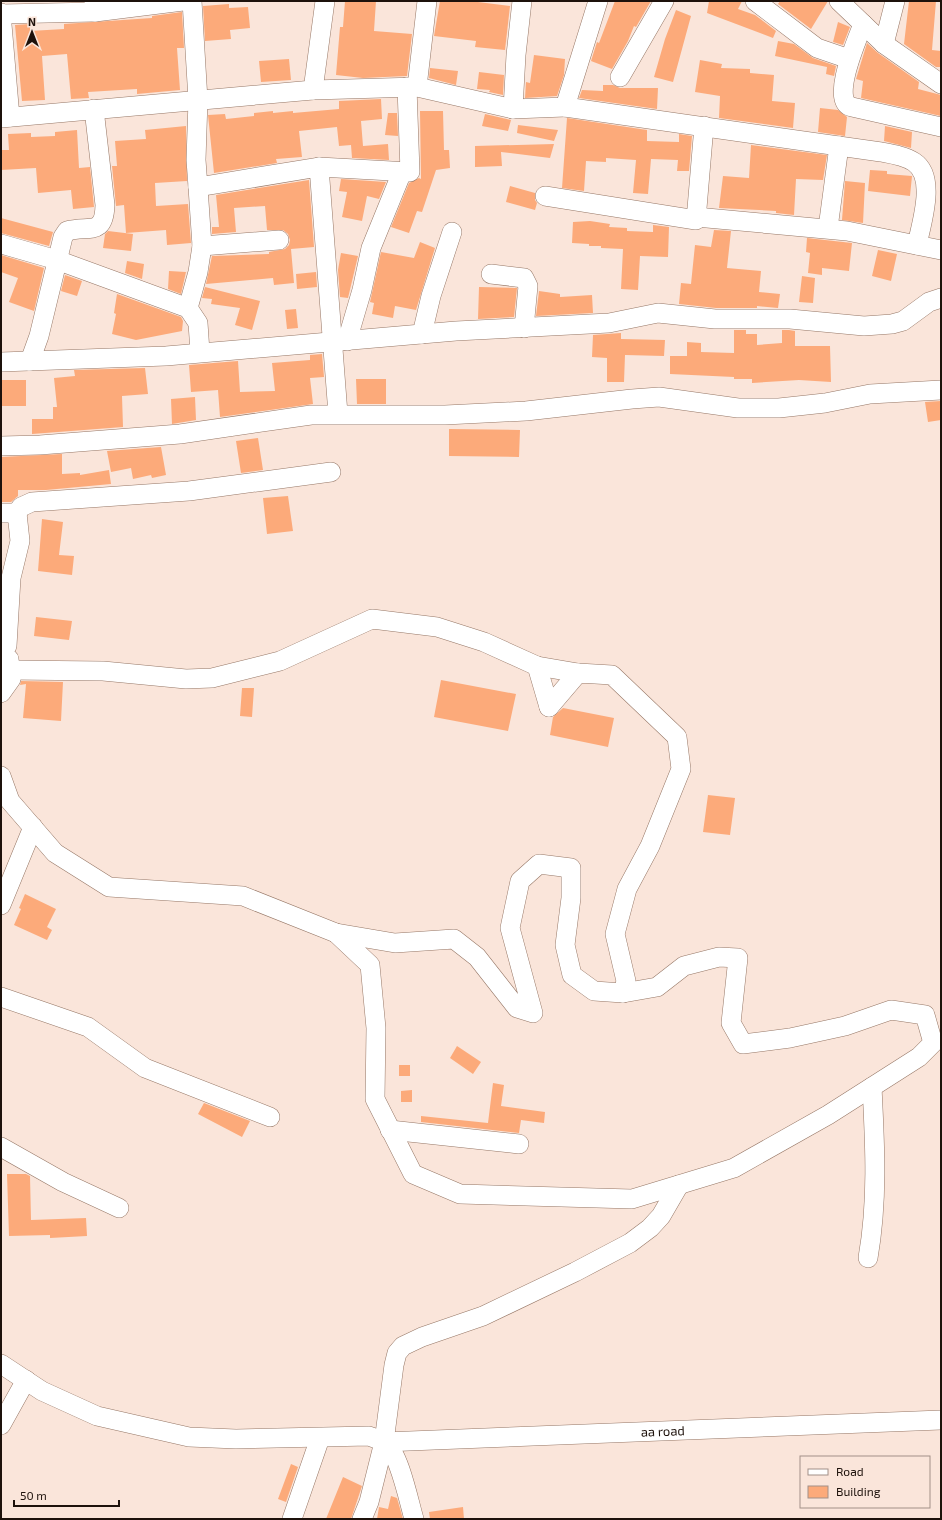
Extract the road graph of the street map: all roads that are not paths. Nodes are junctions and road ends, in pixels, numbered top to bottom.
1 (183, 1) edge
2 (192, 1) edge
3 (325, 1) edge
4 (427, 1) edge
5 (522, 1) edge
6 (598, 1) edge
7 (664, 1) edge
8 (755, 1) edge
9 (839, 1) edge
10 (895, 1) edge
11 (94, 7) edge
12 (1, 13) edge
13 (863, 24) junction
14 (884, 44) junction
15 (849, 59) junction
16 (620, 77) dead end
17 (941, 84) edge
18 (412, 87) junction
19 (313, 90) junction
20 (198, 100) junction
21 (565, 108) junction
22 (94, 109) junction
23 (513, 109) junction
24 (6, 118) edge
25 (704, 126) junction
26 (941, 127) edge
27 (839, 146) junction
28 (319, 167) junction
29 (402, 172) junction
30 (198, 187) junction
31 (545, 196) dead end
32 (696, 217) junction
33 (828, 228) junction
34 (452, 232) dead end
35 (279, 240) dead end
36 (1, 244) edge
37 (916, 245) junction
38 (202, 246) junction
39 (941, 250) edge
40 (57, 260) junction
41 (491, 274) dead end
42 (941, 298) edge
43 (188, 308) junction
44 (524, 328) junction
45 (422, 334) junction
46 (340, 341) junction
47 (200, 352) junction
48 (30, 361) junction
49 (1, 362) edge
50 (941, 390) edge
51 (338, 414) junction
52 (1, 446) edge
53 (331, 472) dead end
54 (9, 513) edge
55 (6, 579) edge
56 (4, 646) edge
57 (538, 666) junction
58 (11, 670) junction
59 (578, 673) junction
60 (1, 693) edge
61 (1, 776) edge
62 (5, 797) edge
63 (33, 827) junction
64 (1, 905) edge
65 (336, 933) junction
66 (623, 993) junction
67 (1, 997) edge
68 (937, 1047) edge
69 (872, 1087) junction
70 (270, 1117) dead end
71 (390, 1130) junction
72 (519, 1144) dead end
73 (1, 1147) edge
74 (678, 1185) junction
75 (119, 1208) dead end
76 (868, 1258) dead end
77 (1, 1364) edge
78 (26, 1380) junction
79 (941, 1420) edge
80 (1, 1425) edge
81 (320, 1438) junction
82 (384, 1442) junction
83 (292, 1519) edge
84 (362, 1519) edge
85 (414, 1519) edge

1 - 11 street
2 - 20 street
3 - 19 street
4 - 18 street
5 - 23 street
6 - 21 street
7 - 16 street
8 - 15 street
9 - 13 street
10 - 14 street
11 - 12 street
12 - 24 street
13 - 14 street
13 - 15 street
14 - 17 street
15 - 26 street
18 - 19 street
18 - 23 street
18 - 29 street
19 - 20 street
20 - 22 street
20 - 30 street
21 - 23 street
21 - 25 street
22 - 24 street
22 - 40 street
25 - 27 street
25 - 32 street
27 - 33 street
27 - 37 street
28 - 29 street
28 - 30 street
28 - 46 street
29 - 46 street
30 - 38 street
31 - 32 street
32 - 33 street
33 - 37 street
34 - 45 street
35 - 38 street
36 - 40 street
37 - 39 street
38 - 43 street
40 - 43 street
40 - 48 street
41 - 44 street
42 - 44 street
43 - 47 street
44 - 45 street
45 - 46 street
46 - 47 street
46 - 51 street
47 - 48 street
48 - 49 street
50 - 51 street
51 - 52 street
53 - 54 street
54 - 55 street
55 - 56 street
56 - 58 street
57 - 58 street
57 - 59 street
57 - 59 street
58 - 60 street
59 - 66 street
61 - 62 street
62 - 63 street
63 - 64 street
63 - 65 street
65 - 66 street
65 - 71 street
66 - 68 street
67 - 70 street
68 - 69 street
69 - 74 street
69 - 76 street
71 - 72 street
71 - 74 street
73 - 75 street
74 - 82 street
77 - 78 street, aa road
78 - 80 street
78 - 81 street, aa road
79 - 82 street, aa road
81 - 82 street, aa road
81 - 83 street
82 - 84 street
82 - 85 street

